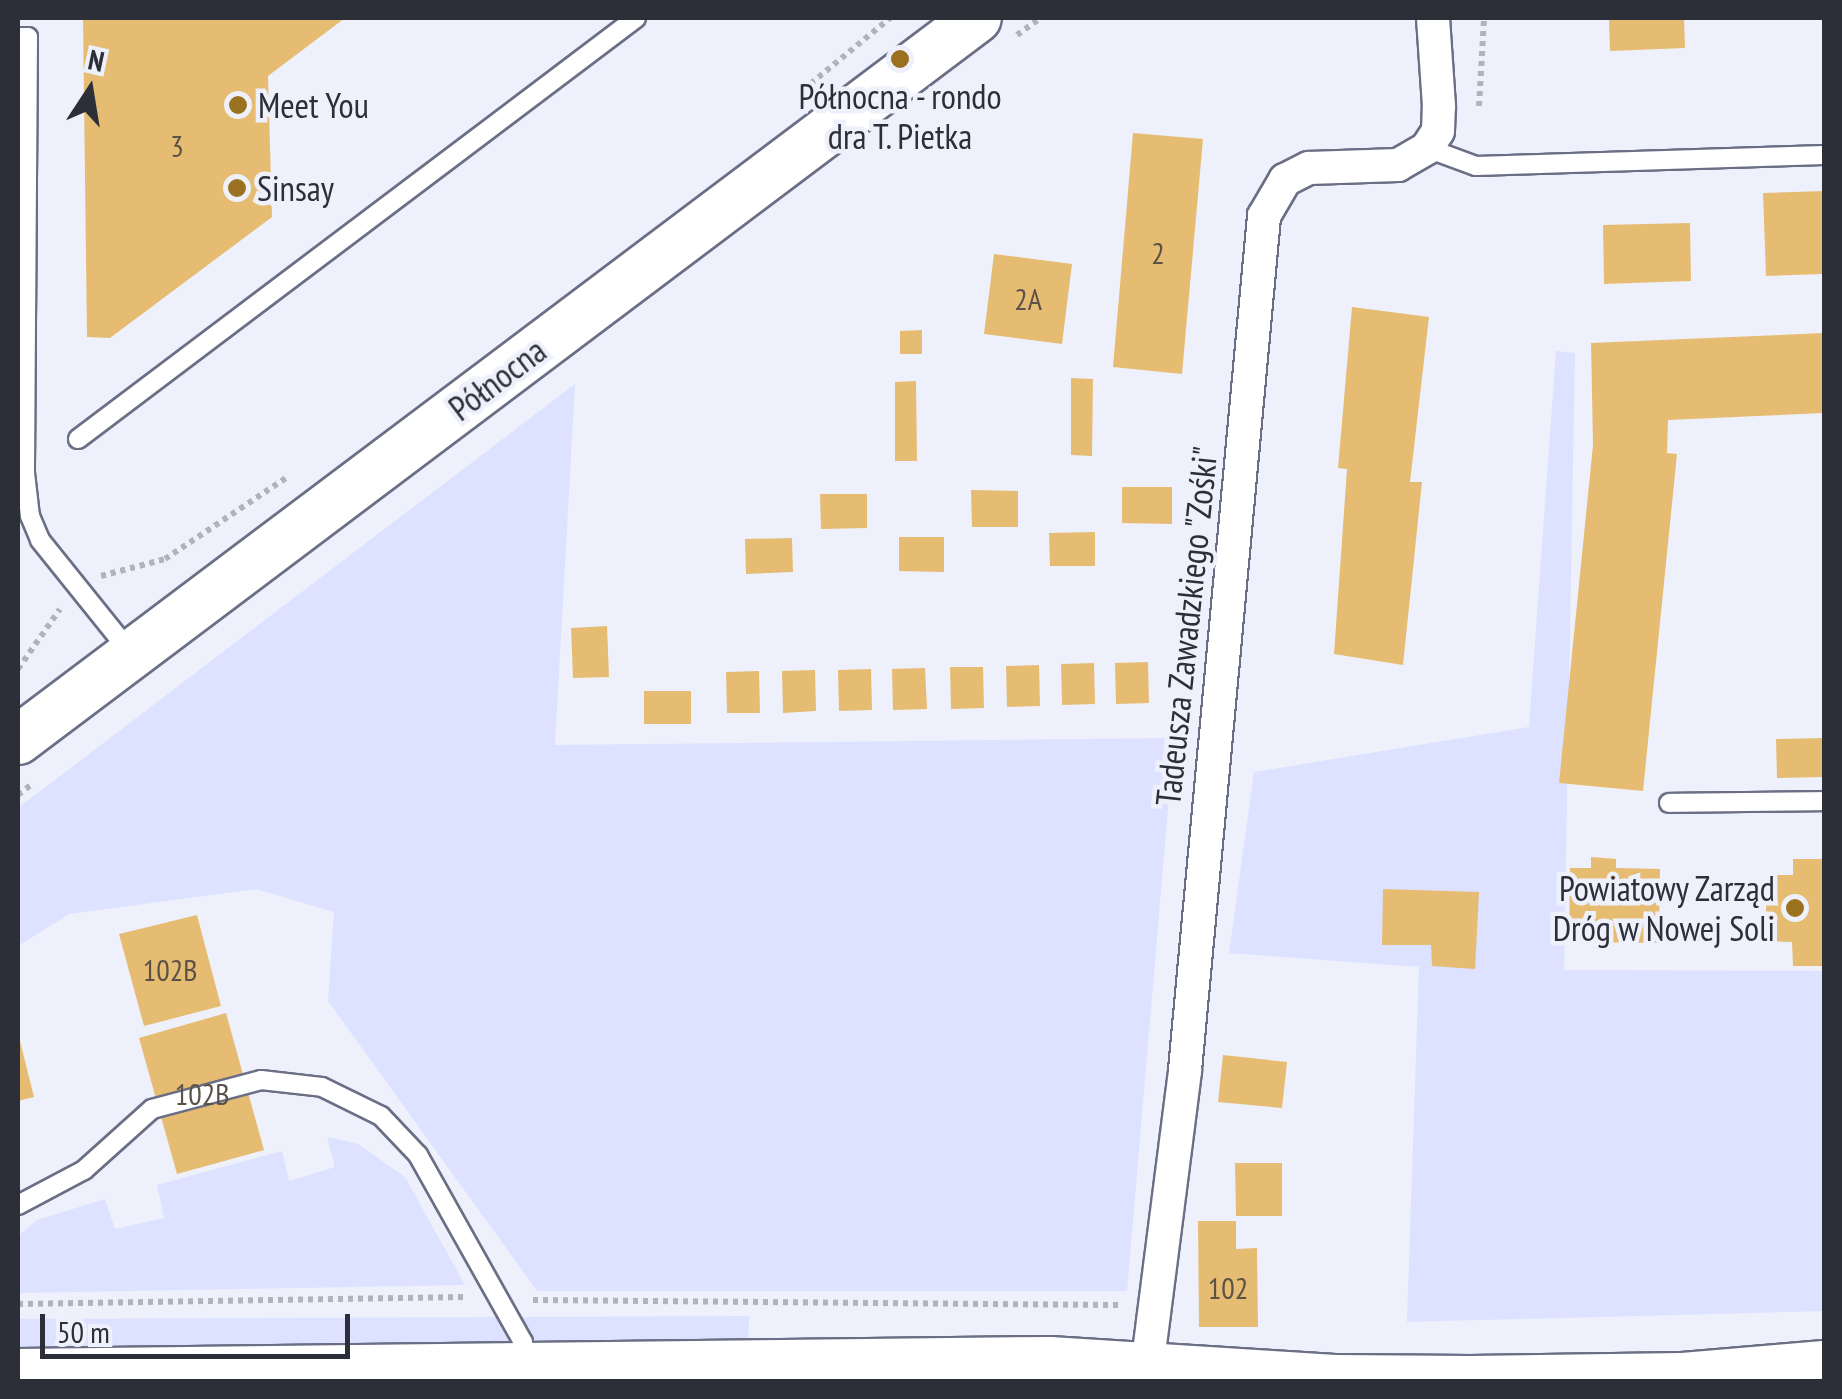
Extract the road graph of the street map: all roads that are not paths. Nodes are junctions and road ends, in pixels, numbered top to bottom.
1 (636, 18) edge
2 (977, 18) edge
3 (1433, 18) edge
4 (18, 37) edge
5 (1428, 148) junction
6 (1824, 155) edge
7 (78, 439) dead end
8 (132, 654) junction
9 (18, 740) edge
10 (1824, 801) edge
11 (1669, 803) dead end
12 (18, 1205) edge
13 (1824, 1365) edge
14 (1146, 1368) junction
15 (525, 1370) junction
16 (18, 1373) edge
17 (729, 1373) edge

1 - 7 lane
2 - 8 street, Północna
3 - 5 street
4 - 8 lane
5 - 6 lane
5 - 14 street, Tadeusza Zawadzkiego "Zośki"
8 - 9 street, Północna
10 - 11 lane
12 - 15 lane
13 - 14 street
14 - 17 street
15 - 16 street
15 - 17 street

